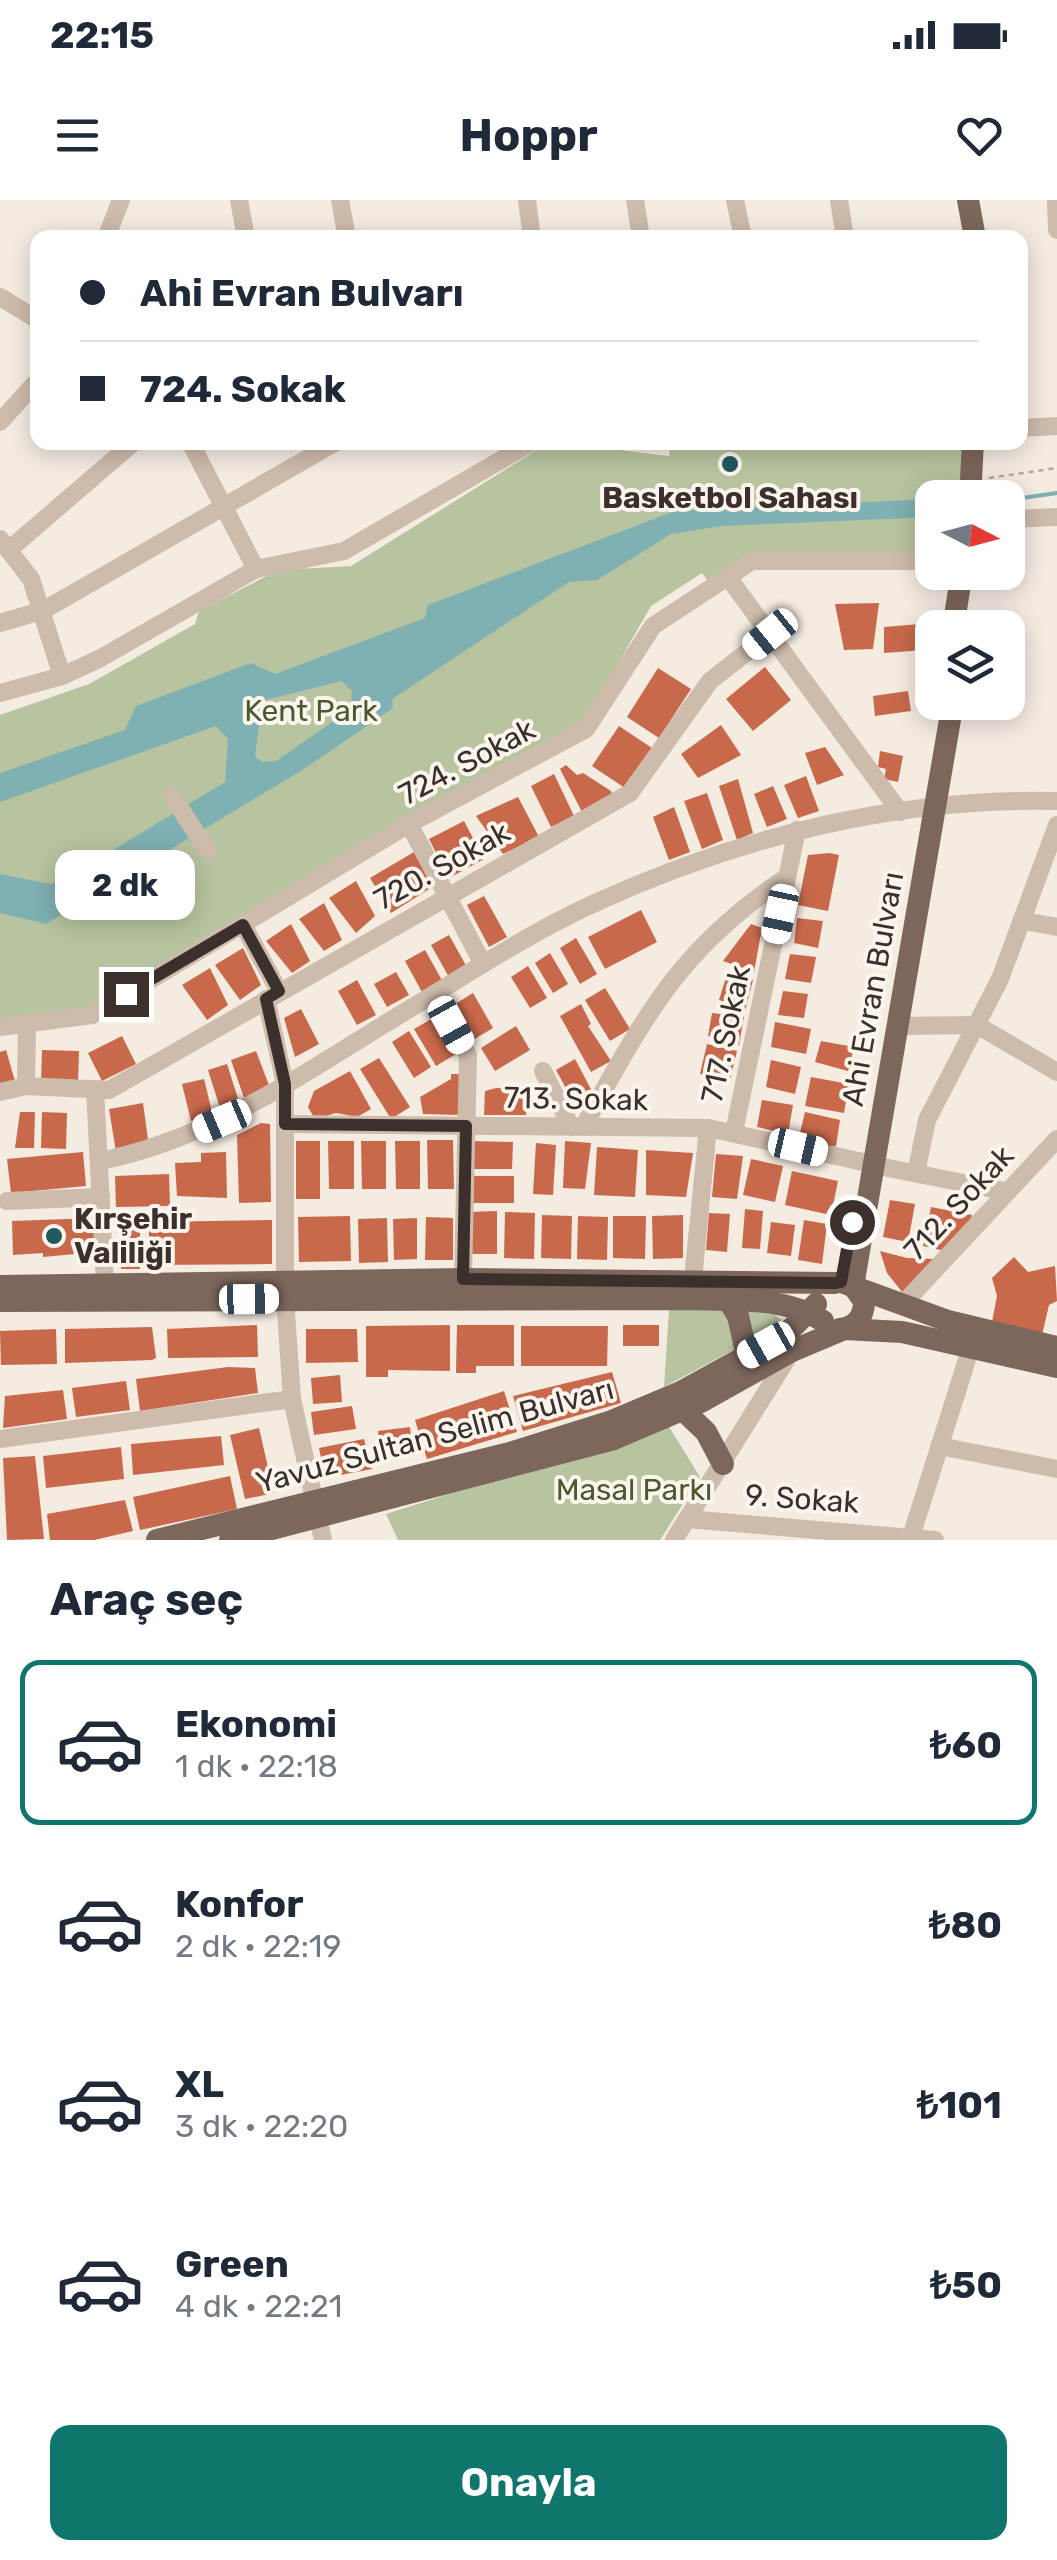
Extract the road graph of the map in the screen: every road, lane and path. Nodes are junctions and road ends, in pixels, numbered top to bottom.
1 (121, 200) edge
2 (239, 200) edge
3 (340, 200) edge
4 (528, 200) edge
5 (635, 200) edge
6 (734, 200) edge
7 (839, 200) edge
8 (956, 200) edge
9 (968, 200) edge
10 (1056, 200) edge
11 (109, 230) edge
12 (245, 230) edge
13 (346, 230) edge
14 (531, 230) edge
15 (640, 230) edge
16 (742, 230) edge
17 (844, 230) edge
18 (961, 230) edge
19 (973, 230) edge
20 (1057, 230) edge
21 (0, 297) edge
22 (30, 315) edge
23 (30, 388) edge
24 (0, 420) edge
25 (1057, 426) edge
26 (1028, 428) edge
27 (124, 450) edge
28 (194, 450) edge
29 (317, 450) edge
30 (518, 450) edge
31 (974, 450) edge
32 (984, 450) edge
33 (1057, 468) edge
34 (977, 480) edge
35 (980, 480) edge
36 (1016, 480) edge
37 (226, 507) junction
38 (1057, 516) edge
39 (1025, 518) edge
40 (6, 543) edge
41 (915, 561) edge
42 (256, 568) junction
43 (728, 577) junction
44 (44, 610) junction
45 (0, 624) edge
46 (770, 634) junction
47 (62, 676) junction
48 (0, 693) edge
49 (939, 720) edge
50 (949, 720) edge
51 (172, 796) dead end
52 (1057, 801) edge
53 (930, 808) junction
54 (900, 812) junction
55 (409, 824) junction
56 (1057, 825) edge
57 (797, 830) junction
58 (208, 851) dead end
59 (787, 877) junction
60 (446, 894) junction
61 (1024, 921) junction
62 (243, 925) junction
63 (1057, 927) edge
64 (483, 964) junction
65 (434, 994) junction
66 (272, 995) junction
67 (27, 1024) junction
68 (977, 1025) junction
69 (896, 1026) junction
70 (0, 1027) edge
71 (543, 1072) dead end
72 (1057, 1072) edge
73 (285, 1084) junction
74 (26, 1086) junction
75 (95, 1090) junction
76 (0, 1092) edge
77 (285, 1124) junction
78 (466, 1126) junction
79 (577, 1127) junction
80 (708, 1128) junction
81 (734, 1132) junction
82 (1057, 1139) edge
83 (100, 1161) junction
84 (868, 1163) junction
85 (916, 1174) junction
86 (1004, 1191) junction
87 (102, 1198) junction
88 (7, 1201) dead end
89 (463, 1279) junction
90 (693, 1279) junction
91 (104, 1284) junction
92 (843, 1284) junction
93 (0, 1286) edge
94 (285, 1290) junction
95 (728, 1300) junction
96 (0, 1301) edge
97 (902, 1305) junction
98 (824, 1316) junction
99 (972, 1346) junction
100 (1057, 1347) edge
101 (792, 1350) junction
102 (747, 1356) junction
103 (1057, 1367) edge
104 (292, 1399) junction
105 (683, 1410) junction
106 (0, 1438) edge
107 (939, 1446) junction
108 (723, 1464) junction
109 (1057, 1469) edge
110 (688, 1519) junction
111 (318, 1520) edge
112 (911, 1538) edge
113 (157, 1540) edge
114 (230, 1540) edge
115 (674, 1540) edge
116 (935, 1540) edge

1 - 11 street
2 - 12 street
3 - 13 street
4 - 14 street
5 - 15 street
6 - 16 street
7 - 17 street
8 - 18 main road
9 - 19 main road
10 - 20 street
21 - 22 street
23 - 24 street
25 - 26 street
27 - 40 street
28 - 37 street
29 - 37 street
30 - 42 street
31 - 34 main road
32 - 35 main road
33 - 36 path
37 - 42 street
37 - 44 street
38 - 39 street
40 - 44 street
41 - 43 street, 724. Sokak
42 - 47 street
43 - 46 street
43 - 55 street, 724. Sokak
44 - 45 street
44 - 47 street
46 - 54 street
46 - 60 street, 720. Sokak
47 - 48 street
49 - 53 main road, Ahi Evran Bulvarı
50 - 53 main road, Ahi Evran Bulvarı
51 - 58 street
52 - 53 street
53 - 54 street
53 - 69 main road, Ahi Evran Bulvarı
53 - 84 main road, Ahi Evran Bulvarı
54 - 57 street
55 - 60 street
55 - 62 street, 724. Sokak
56 - 61 street
57 - 59 street, 717. Sokak
57 - 64 street
59 - 79 street
59 - 81 street, 717. Sokak
60 - 64 street
60 - 66 street, 720. Sokak
61 - 63 street
61 - 68 street
62 - 66 street
62 - 67 street, 724. Sokak
64 - 65 street
65 - 73 street
65 - 78 street
66 - 73 street
66 - 75 street, 720. Sokak
67 - 70 street, 724. Sokak
67 - 74 street
68 - 69 street
68 - 72 street
68 - 85 street
69 - 84 main road, Ahi Evran Bulvarı
71 - 79 street
73 - 77 street
73 - 83 street
74 - 75 street
74 - 76 street
75 - 83 street
77 - 78 street, 713. Sokak
77 - 94 street
78 - 79 street, 713. Sokak
78 - 89 street
79 - 80 street, 713. Sokak
80 - 81 street, 713. Sokak
80 - 90 street
81 - 84 street, 713. Sokak
82 - 86 street, 712. Sokak
83 - 87 street
84 - 85 street, 713. Sokak
84 - 92 main road, Ahi Evran Bulvarı
85 - 86 street, 713. Sokak
86 - 97 street, 712. Sokak
87 - 88 street
87 - 91 street
89 - 90 main road
89 - 94 main road
90 - 92 main road
91 - 93 main road
91 - 94 main road
92 - 97 main road
92 - 98 main road
92 - 98 main road, Ahi Evran Bulvarı
94 - 95 main road
94 - 96 main road
94 - 104 street
95 - 98 main road
95 - 102 main road
97 - 100 main road
98 - 99 main road
98 - 101 main road, Yavuz Sultan Selim Bulvarı
98 - 102 main road, Yavuz Sultan Selim Bulvarı
99 - 103 main road
99 - 107 street
101 - 105 main road, Yavuz Sultan Selim Bulvarı
101 - 108 street
102 - 111 main road, Yavuz Sultan Selim Bulvarı
104 - 106 street
104 - 111 street
105 - 108 main road
105 - 111 main road, Yavuz Sultan Selim Bulvarı
107 - 109 street
107 - 112 street
108 - 110 street
110 - 112 street, 9. Sokak
110 - 115 street
111 - 113 main road, Yavuz Sultan Selim Bulvarı
111 - 114 main road, Yavuz Sultan Selim Bulvarı
112 - 116 street, 9. Sokak

